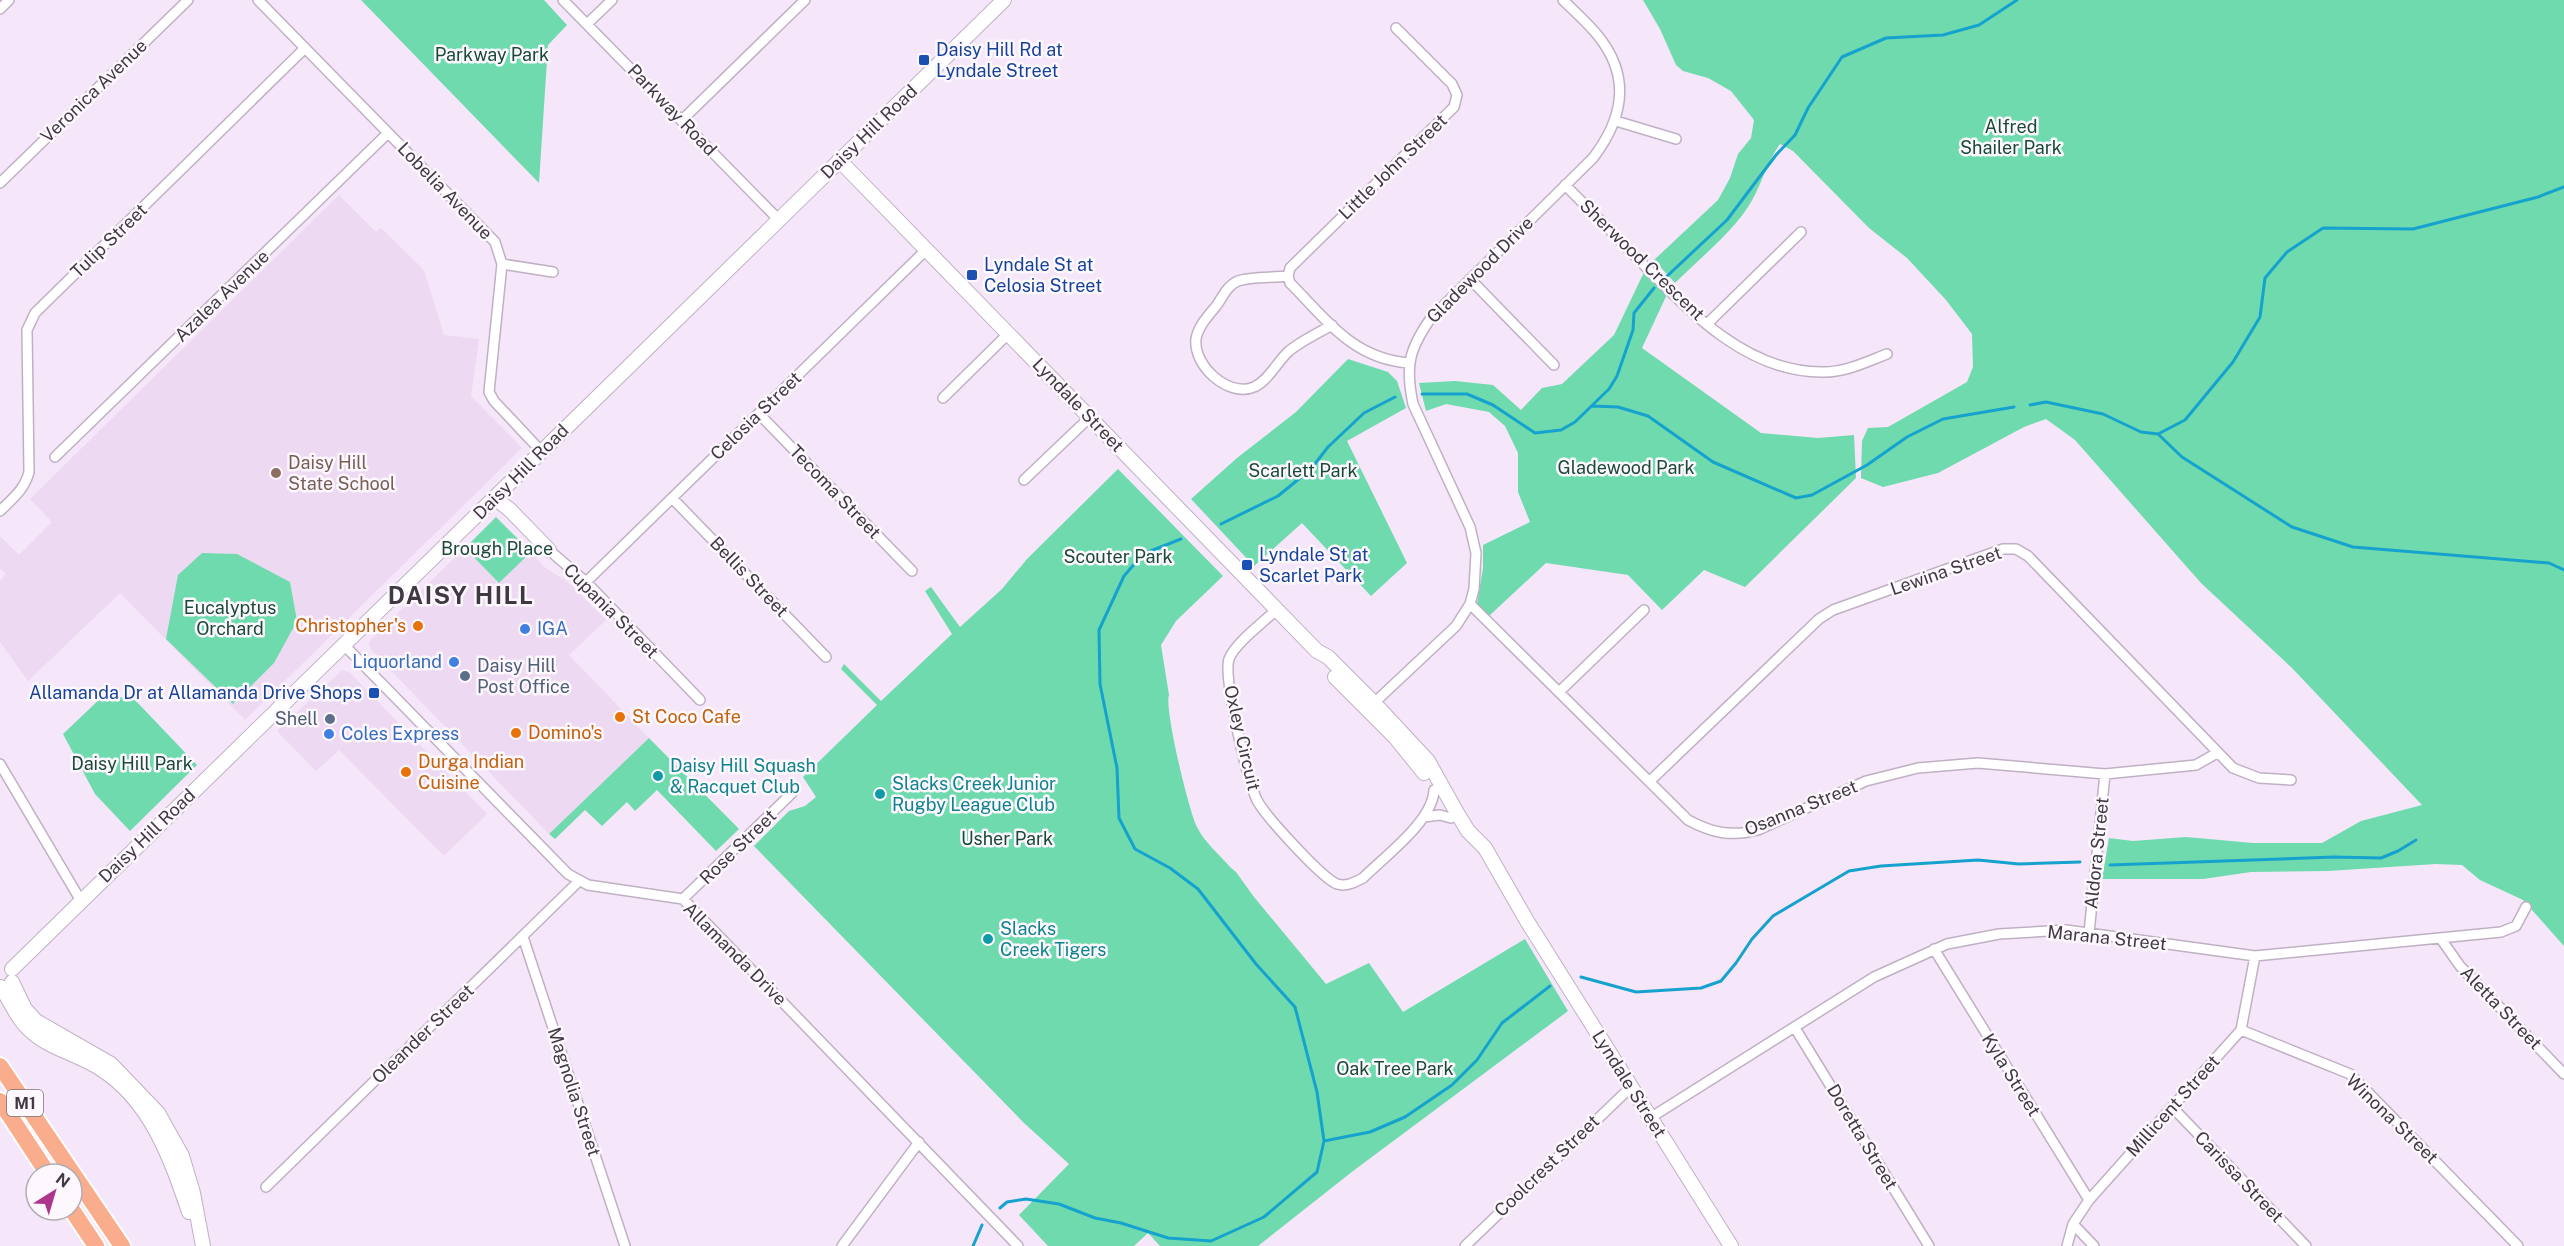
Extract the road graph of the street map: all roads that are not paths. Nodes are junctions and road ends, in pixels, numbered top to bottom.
1 (9, 0) edge
2 (188, 0) edge
3 (258, 0) edge
4 (563, 0) edge
5 (612, 0) edge
6 (805, 0) edge
7 (1004, 0) edge
8 (1563, 0) edge
9 (0, 9) edge
10 (587, 24) junction
11 (1396, 28) dead end
12 (305, 48) junction
13 (682, 120) junction
14 (1616, 121) junction
15 (388, 133) junction
16 (1676, 140) dead end
17 (840, 160) junction
18 (0, 183) edge
19 (1565, 185) junction
20 (779, 220) junction
21 (1801, 232) dead end
22 (927, 249) junction
23 (502, 264) junction
24 (554, 272) dead end
25 (1288, 276) junction
26 (1470, 279) junction
27 (1707, 324) junction
28 (1332, 325) junction
29 (1009, 333) junction
30 (1887, 354) dead end
31 (1408, 363) junction
32 (1554, 365) dead end
33 (943, 398) dead end
34 (759, 414) junction
35 (1090, 417) junction
36 (542, 452) junction
37 (55, 457) dead end
38 (1024, 480) dead end
39 (495, 498) junction
40 (672, 498) junction
41 (0, 511) edge
42 (549, 550) joint
43 (912, 571) dead end
44 (586, 582) junction
45 (1470, 604) junction
46 (1276, 610) junction
47 (1644, 610) dead end
48 (344, 645) junction
49 (826, 657) dead end
50 (1559, 692) junction
51 (700, 700) dead end
52 (1370, 706) junction
53 (2217, 753) junction
54 (0, 764) edge
55 (2105, 774) junction
56 (2291, 780) dead end
57 (1650, 781) junction
58 (1434, 790) junction
59 (792, 793) dead end
60 (1424, 818) junction
61 (1451, 818) junction
62 (579, 881) junction
63 (683, 899) junction
64 (81, 901) junction
65 (2526, 907) dead end
66 (1527, 921) junction
67 (2089, 933) junction
68 (523, 937) junction
69 (2441, 939) junction
70 (1934, 949) junction
71 (2255, 956) junction
72 (5, 978) edge
73 (1795, 1028) junction
74 (2241, 1029) junction
75 (0, 1066) edge
76 (2564, 1074) edge
77 (1631, 1087) junction
78 (0, 1101) edge
79 (2172, 1107) junction
80 (1650, 1118) junction
81 (919, 1142) junction
82 (40, 1162) edge
83 (266, 1187) dead end
84 (2089, 1200) junction
85 (80, 1222) edge
86 (2073, 1224) junction
87 (96, 1246) edge
88 (122, 1246) edge
89 (196, 1246) edge
90 (203, 1246) edge
91 (625, 1246) edge
92 (842, 1246) edge
93 (1018, 1246) edge
94 (1465, 1246) edge
95 (1731, 1246) edge
96 (1929, 1246) edge
97 (2067, 1246) edge
98 (2094, 1246) edge
99 (2306, 1246) edge
100 (2518, 1246) edge

1 - 9 street
2 - 18 street, Veronica Avenue
3 - 12 street, Lobelia Avenue
4 - 10 street, Parkway Road
5 - 10 street
6 - 13 street
7 - 17 street, Daisy Hill Road
8 - 14 street, Gladewood Drive
10 - 13 street, Parkway Road
11 - 25 street, Little John Street
12 - 15 street, Lobelia Avenue
12 - 41 street, Tulip Street
13 - 20 street, Parkway Road
14 - 16 street
14 - 19 street, Gladewood Drive
15 - 23 street, Lobelia Avenue
15 - 37 street, Azalea Avenue
17 - 20 street, Daisy Hill Road
17 - 22 street, Lyndale Street
19 - 26 street, Gladewood Drive
19 - 27 street, Sherwood Crescent
20 - 36 street, Daisy Hill Road
21 - 27 street
22 - 29 street, Lyndale Street
22 - 34 street, Celosia Street
23 - 24 street
23 - 36 street, Lobelia Avenue
25 - 28 street
25 - 28 street
26 - 31 street, Gladewood Drive
26 - 32 street
27 - 30 street, Sherwood Crescent
28 - 31 street
29 - 33 street
29 - 35 street, Lyndale Street
31 - 45 street, Gladewood Drive
34 - 40 street, Celosia Street
34 - 43 street, Tecoma Street
35 - 38 street
35 - 46 street, Lyndale Street
36 - 39 street, Daisy Hill Road
39 - 42 street, Cupania Street
39 - 48 street, Daisy Hill Road
40 - 44 street, Celosia Street
40 - 49 street, Bellis Street
42 - 44 street, Cupania Street
44 - 51 street, Cupania Street
45 - 50 street, Osanna Street
45 - 52 street, Gladewood Drive
46 - 52 street, Lyndale Street
46 - 60 street, Oxley Circuit
47 - 50 street
48 - 62 street, Allamanda Drive
48 - 64 street, Daisy Hill Road
50 - 57 street, Osanna Street
52 - 58 street, Lyndale Street
52 - 66 street, Lyndale Street
53 - 55 street, Osanna Street
53 - 56 street, Lewina Street
53 - 57 street, Lewina Street
54 - 64 street
55 - 57 street, Osanna Street
55 - 67 street, Aldora Street
58 - 60 street, Oxley Circuit
58 - 61 street, Lyndale Street
59 - 63 street, Rose Street
60 - 61 street
61 - 66 street, Lyndale Street
62 - 63 street, Allamanda Drive
62 - 68 street, Oleander Street
63 - 81 street, Allamanda Drive
64 - 72 street, Daisy Hill Road
65 - 69 street, Marana Street
66 - 77 street, Lyndale Street
67 - 70 street, Marana Street
67 - 71 street, Marana Street
68 - 83 street, Oleander Street
68 - 91 street, Magnolia Street
69 - 71 street, Marana Street
69 - 76 street, Aletta Street
70 - 73 street, Marana Street
70 - 84 street, Kyla Street
71 - 74 street
72 - 89 street
72 - 90 street
73 - 80 street, Marana Street
73 - 96 street, Doretta Street
74 - 79 street, Millicent Street
74 - 100 street, Winona Street
75 - 88 highway, M1
77 - 80 street, Lyndale Street
77 - 94 street, Coolcrest Street
78 - 82 highway, M1
79 - 84 street, Millicent Street
79 - 99 street, Carissa Street
80 - 95 street, Lyndale Street
81 - 92 street
81 - 93 street, Allamanda Drive
84 - 86 street, Millicent Street
85 - 87 highway
86 - 97 street, Millicent Street
86 - 98 street

